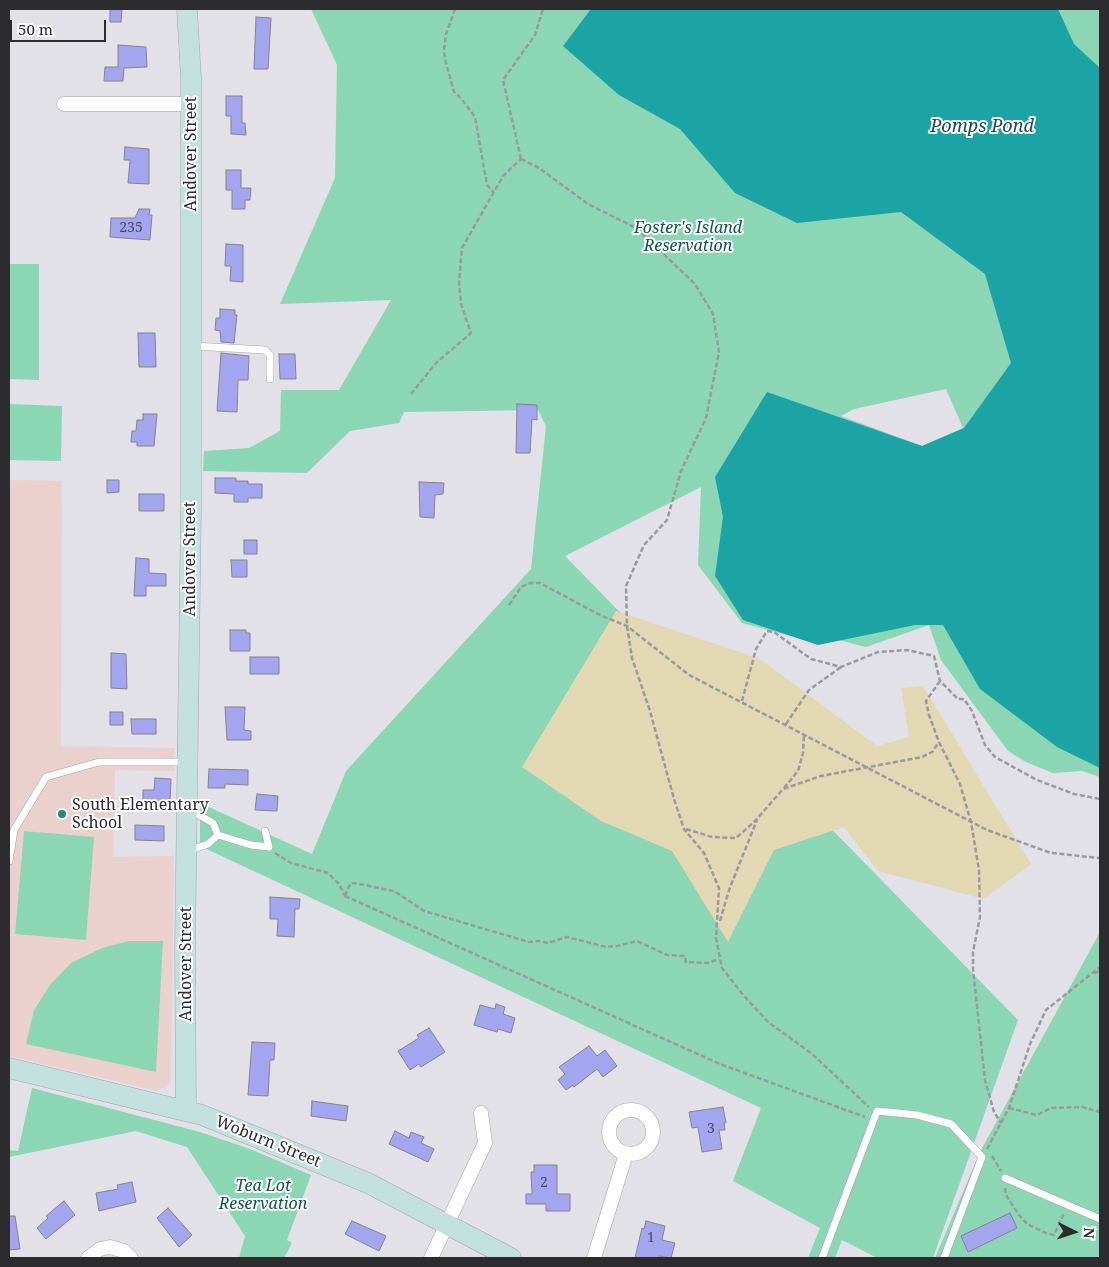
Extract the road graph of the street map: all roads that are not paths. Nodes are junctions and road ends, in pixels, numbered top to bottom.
1 (187, 9) edge
2 (64, 104) dead end
3 (191, 104) junction
4 (190, 346) junction
5 (270, 379) dead end
6 (188, 762) junction
7 (188, 809) junction
8 (265, 830) dead end
9 (218, 835) junction
10 (10, 846) edge
11 (187, 851) junction
12 (9, 862) edge
13 (9, 1068) edge
14 (186, 1110) junction
15 (482, 1114) dead end
16 (626, 1154) dead end
17 (1005, 1178) road end
18 (1100, 1219) edge
19 (448, 1225) junction
20 (88, 1258) edge
21 (131, 1258) edge
22 (431, 1258) edge
23 (511, 1258) edge
24 (594, 1258) edge
25 (822, 1258) edge
26 (944, 1258) edge

1 - 3 street, Andover Street
2 - 3 street
3 - 4 street, Andover Street
4 - 5 lane
4 - 6 street, Andover Street
6 - 7 street, Andover Street
6 - 10 lane
7 - 9 lane
7 - 11 street, Andover Street
8 - 9 lane
9 - 11 lane
10 - 12 lane
11 - 14 street, Andover Street
13 - 14 street, Woburn Street
14 - 19 street, Woburn Street
15 - 19 street
16 - 24 street
17 - 18 lane
19 - 22 street
19 - 23 street, Woburn Street
20 - 21 street
25 - 26 lane

